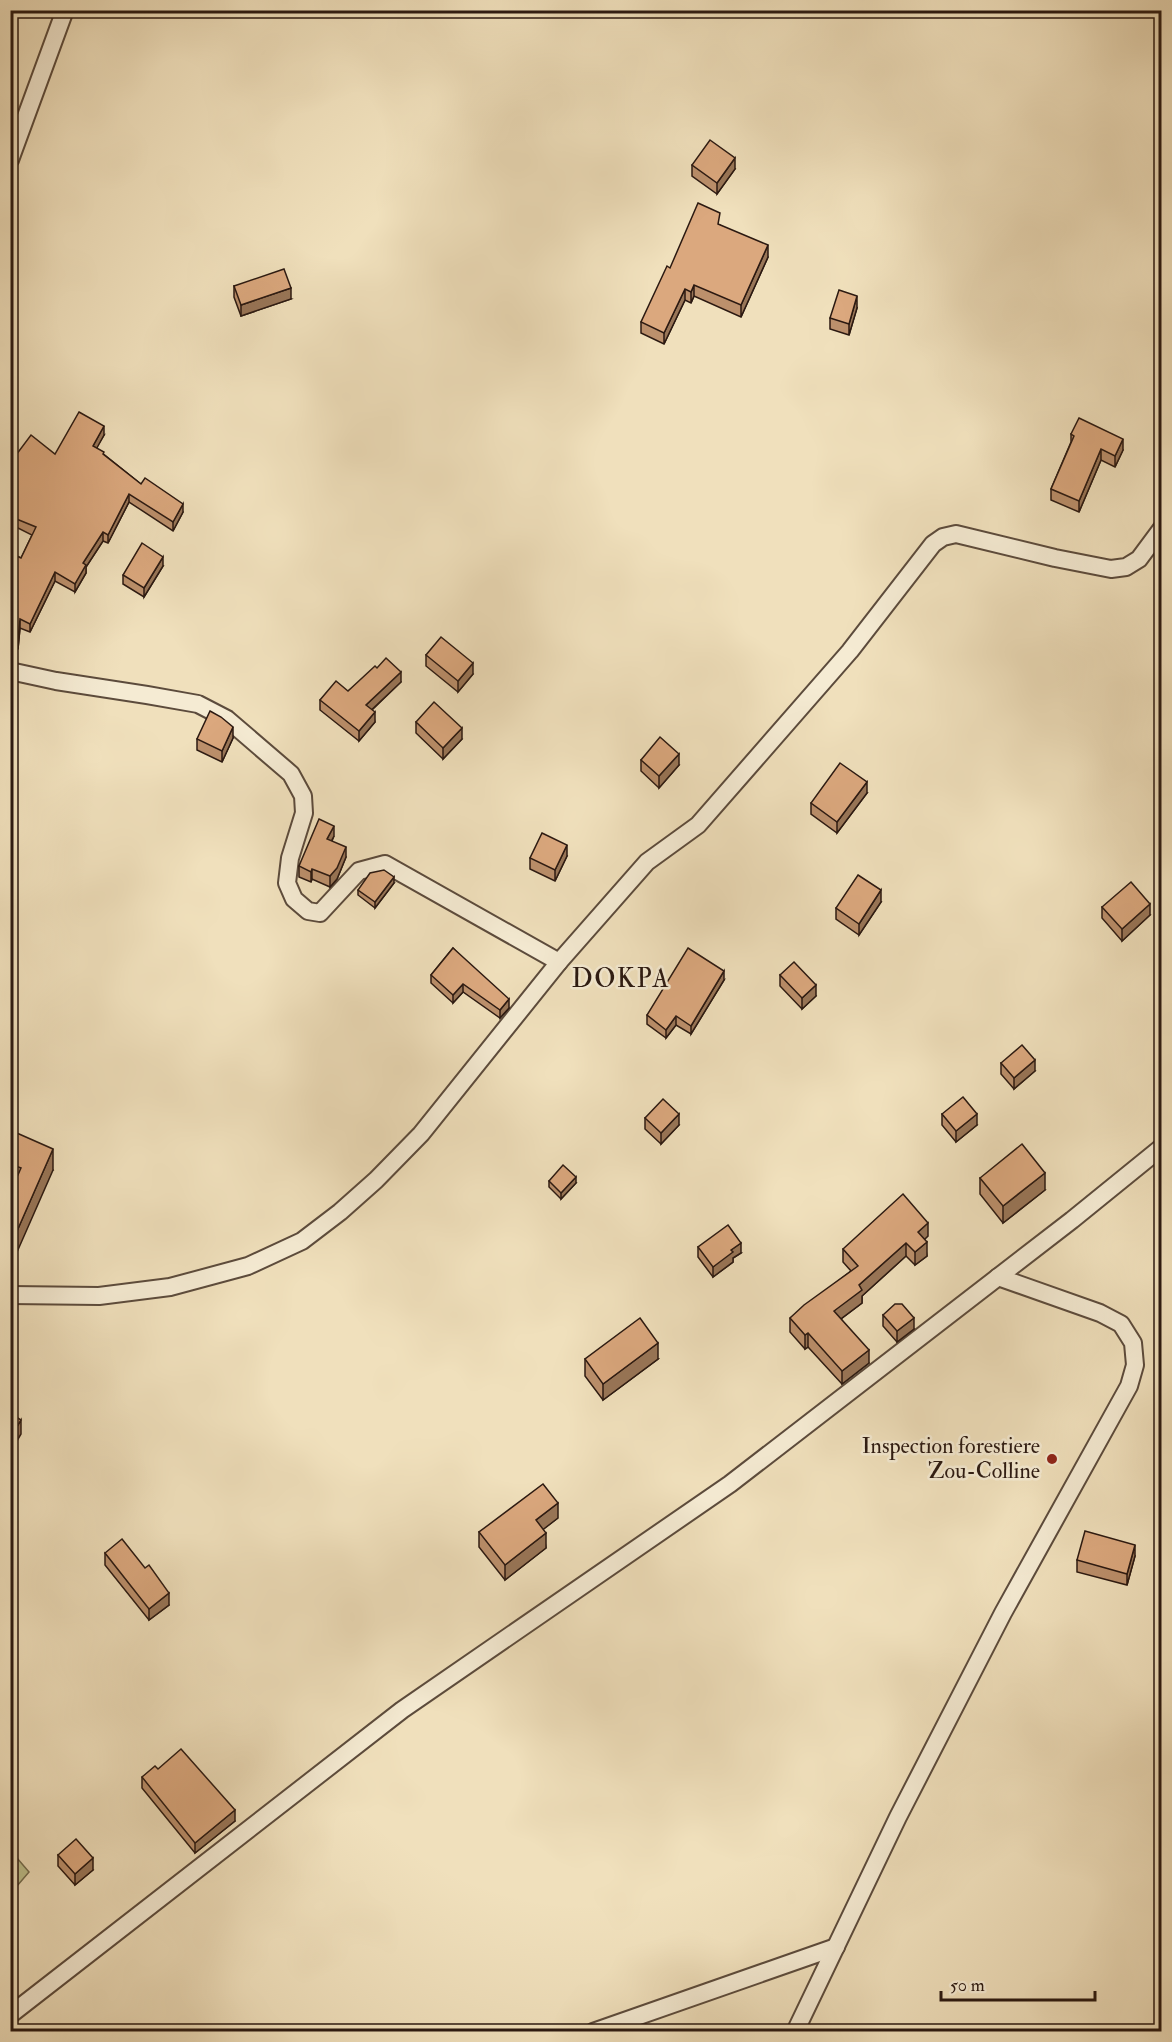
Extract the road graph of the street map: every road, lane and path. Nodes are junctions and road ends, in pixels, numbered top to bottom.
1 (66, 10) edge
2 (10, 160) edge
3 (1161, 528) edge
4 (10, 671) edge
5 (560, 962) junction
6 (1161, 1147) edge
7 (998, 1277) junction
8 (10, 1295) edge
9 (837, 1947) junction
10 (10, 2015) edge
11 (592, 2031) edge
12 (795, 2031) edge

1 - 2 street
3 - 5 street
4 - 5 street
5 - 8 street
6 - 7 street
7 - 9 street
7 - 10 street
9 - 11 street
9 - 12 street

